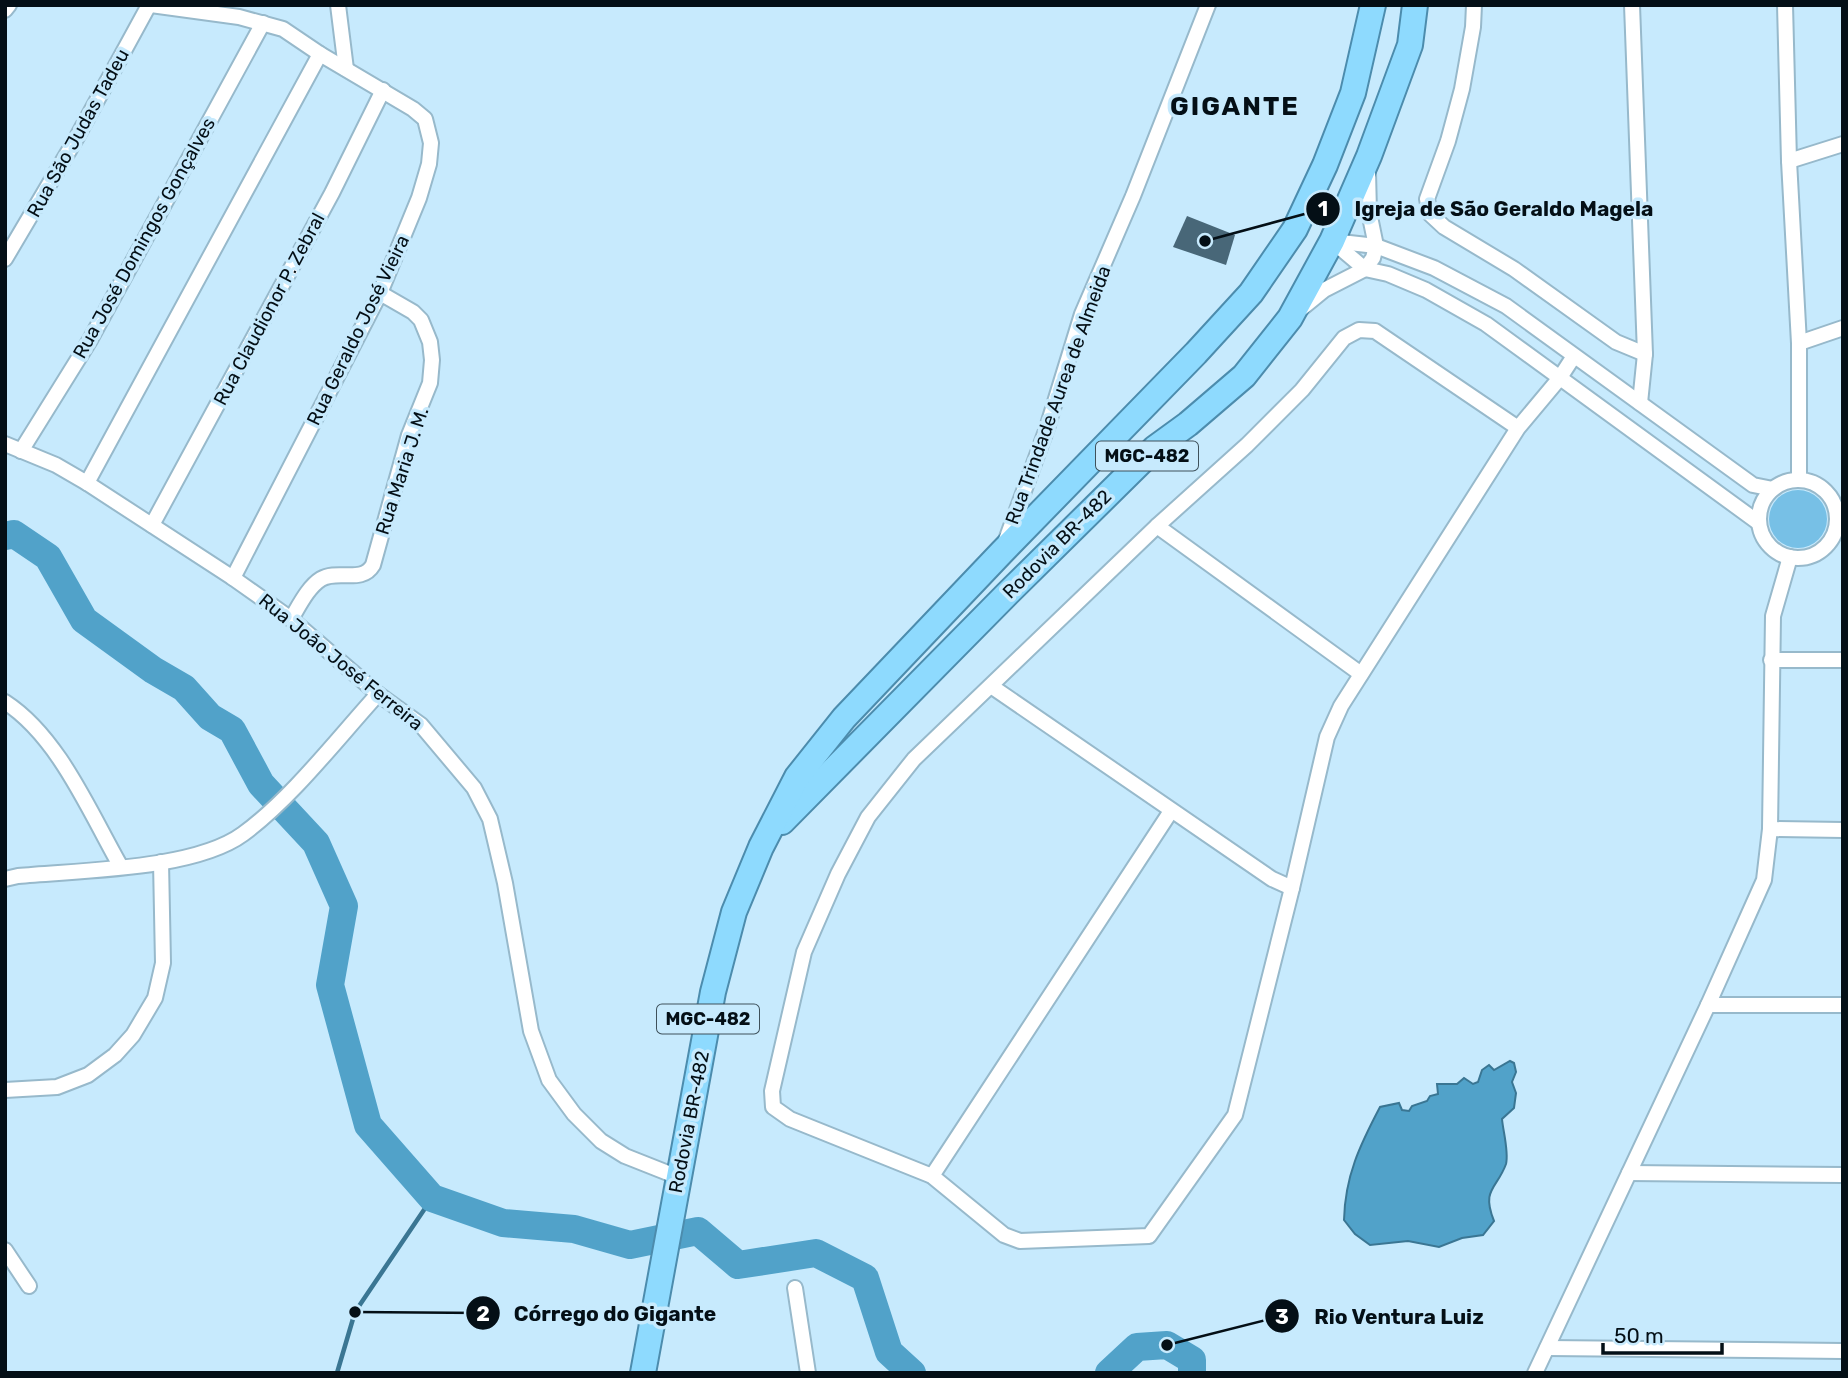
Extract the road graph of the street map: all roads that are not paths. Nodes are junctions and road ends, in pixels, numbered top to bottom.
1 (9, 5) edge
2 (150, 5) edge
3 (255, 5) edge
4 (338, 5) edge
5 (1208, 5) edge
6 (1373, 5) edge
7 (1415, 5) edge
8 (1474, 5) edge
9 (1632, 5) edge
10 (1785, 5) edge
11 (5, 10) edge
12 (239, 17) junction
13 (263, 23) junction
14 (320, 54) junction
15 (346, 69) junction
16 (383, 90) junction
17 (1843, 144) edge
18 (1369, 156) junction
19 (1789, 162) junction
20 (1295, 229) junction
21 (1332, 241) junction
22 (1376, 246) junction
23 (5, 259) edge
24 (1365, 269) junction
25 (1484, 292) junction
26 (380, 293) junction
27 (1472, 314) junction
28 (1290, 318) junction
29 (1843, 328) edge
30 (1799, 343) junction
31 (1645, 355) junction
32 (1574, 356) junction
33 (1559, 379) junction
34 (1640, 403) junction
35 (1518, 428) junction
36 (5, 444) edge
37 (21, 451) junction
38 (1799, 480) junction
39 (87, 482) junction
40 (1773, 489) junction
41 (1839, 513) edge
42 (1759, 523) junction
43 (152, 526) junction
44 (1157, 526) junction
45 (1002, 552) junction
46 (1790, 557) junction
47 (233, 578) junction
48 (291, 619) junction
49 (1771, 660) junction
50 (1843, 660) edge
51 (1361, 674) junction
52 (991, 686) junction
53 (378, 694) junction
54 (7, 705) edge
55 (1171, 811) junction
56 (1770, 829) junction
57 (1843, 830) edge
58 (767, 837) junction
59 (161, 862) junction
60 (121, 867) junction
61 (5, 879) edge
62 (1292, 888) junction
63 (1708, 1005) junction
64 (1843, 1005) edge
65 (5, 1090) edge
66 (1629, 1174) junction
67 (1843, 1175) edge
68 (932, 1176) junction
69 (678, 1177) junction
70 (5, 1250) edge
71 (29, 1286) dead end
72 (795, 1288) dead end
73 (1547, 1348) junction
74 (1843, 1351) edge
75 (643, 1373) edge
76 (808, 1373) edge
77 (1535, 1373) edge

1 - 11 street
2 - 12 street, Rua Geraldo José Vieira
2 - 23 street, Rua São Judas Tadeu
3 - 12 street
4 - 15 street
5 - 45 street, Rua Trindade Aurea de Almeida
6 - 20 highway, Rodovia BR-482 / MGC-482
7 - 18 highway, Rodovia BR-482 / MGC-482
8 - 31 street
9 - 31 street
10 - 19 street
12 - 13 street, Rua Geraldo José Vieira
13 - 14 street, Rua Geraldo José Vieira
13 - 37 street, Rua José Domingos Gonçalves
14 - 15 street, Rua Geraldo José Vieira
14 - 39 street
15 - 16 street, Rua Geraldo José Vieira
16 - 26 street, Rua Geraldo José Vieira
16 - 43 street, Rua Claudionor P. Zebral
17 - 19 street
18 - 21 highway, Rodovia BR-482 / MGC-482
18 - 22 street
19 - 30 street
20 - 21 highway
20 - 45 highway, Rodovia BR-482 / MGC-482
21 - 22 street
21 - 24 street
21 - 28 highway, Rodovia BR-482 / MGC-482
22 - 24 street
22 - 25 street
24 - 27 street
24 - 28 street
25 - 27 street
25 - 32 street
26 - 47 street, Rua Geraldo José Vieira
26 - 48 street, Rua Maria J. M.
27 - 33 street
28 - 58 highway, Rodovia BR-482 / MGC-482
29 - 30 street
30 - 38 street
31 - 34 street
32 - 33 street
32 - 34 street
33 - 35 street
33 - 42 street
34 - 40 street
35 - 44 street
35 - 51 street
36 - 37 street, Rua João José Ferreira
37 - 39 street, Rua João José Ferreira
38 - 40 street
38 - 41 street
39 - 43 street, Rua João José Ferreira
40 - 42 street
41 - 46 street
42 - 46 street
43 - 47 street, Rua João José Ferreira
44 - 51 street
44 - 52 street
45 - 58 highway, Rodovia BR-482 / MGC-482
46 - 49 street
47 - 48 street, Rua João José Ferreira
48 - 53 street, Rua João José Ferreira
49 - 50 street
49 - 56 street
51 - 62 street
52 - 55 street
52 - 68 street
53 - 59 street
53 - 69 street, Rua João José Ferreira
54 - 60 street
55 - 62 street
55 - 68 street
56 - 57 street
56 - 63 street
58 - 69 highway, Rodovia BR-482 / MGC-482
59 - 60 street
59 - 65 street
60 - 61 street
62 - 68 street
63 - 64 street
63 - 66 street
66 - 67 street
66 - 73 street
69 - 75 highway, Rodovia BR-482 / MGC-482
70 - 71 street
72 - 76 street
73 - 74 street
73 - 77 street

